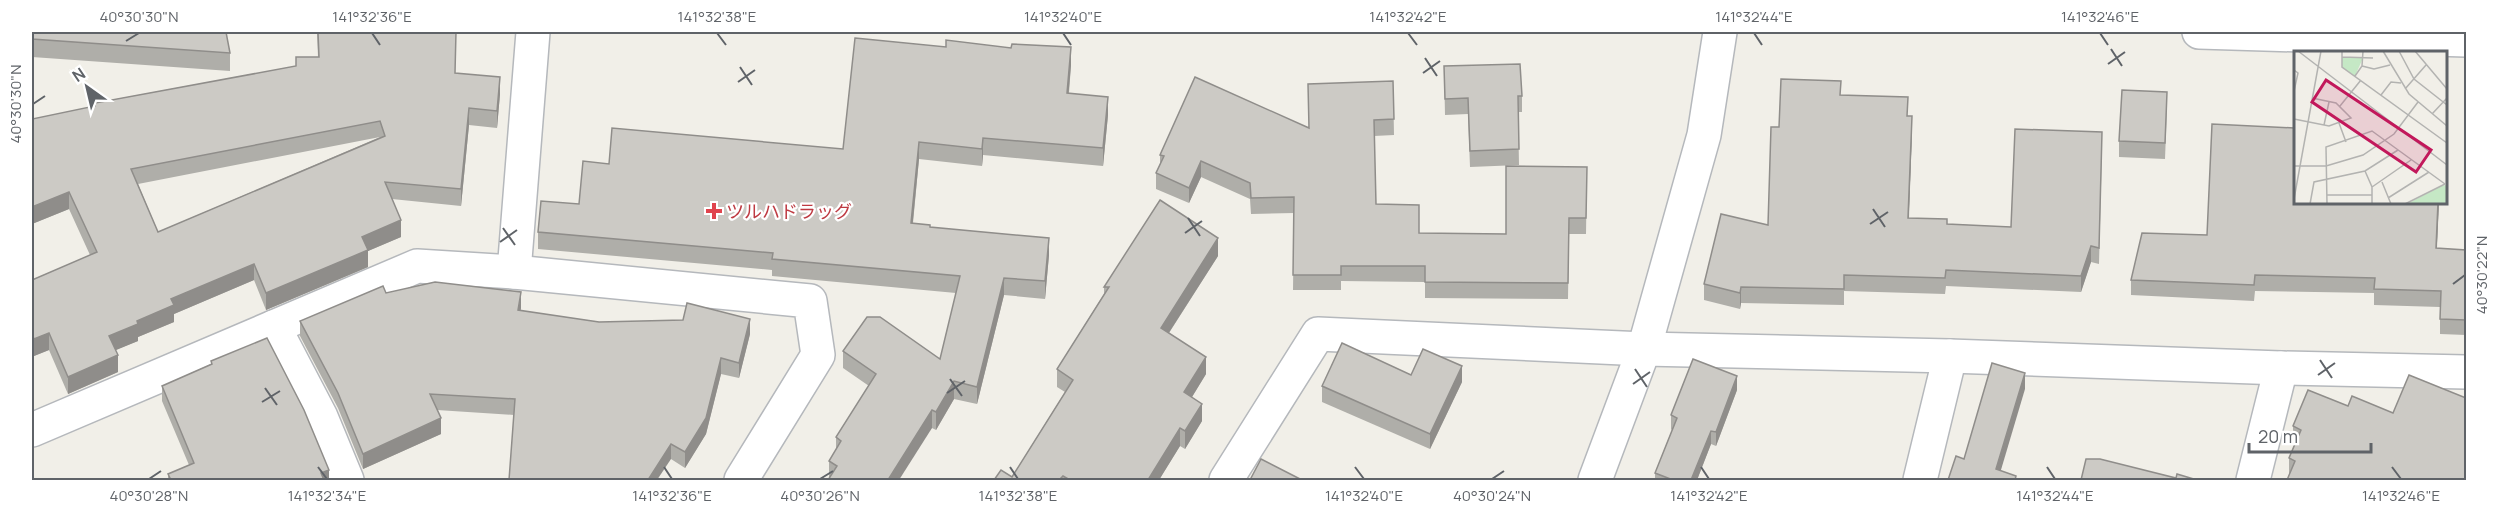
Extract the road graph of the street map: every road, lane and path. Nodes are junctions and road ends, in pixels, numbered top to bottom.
1 (533, 32) edge
2 (1720, 32) edge
3 (2199, 32) edge
4 (2466, 40) edge
5 (514, 272) junction
6 (274, 327) junction
7 (1644, 349) junction
8 (1950, 356) junction
9 (2281, 368) junction
10 (2466, 372) edge
11 (32, 430) edge
12 (347, 480) edge
13 (741, 480) edge
14 (1226, 480) edge
15 (1595, 480) edge
16 (1920, 480) edge
17 (2253, 480) edge

1 - 5 street
2 - 7 street
3 - 4 street
5 - 6 street
5 - 13 street
6 - 11 street
6 - 12 street
7 - 8 street
7 - 14 street
7 - 15 street
8 - 9 street
8 - 16 street
9 - 10 street
9 - 17 street

